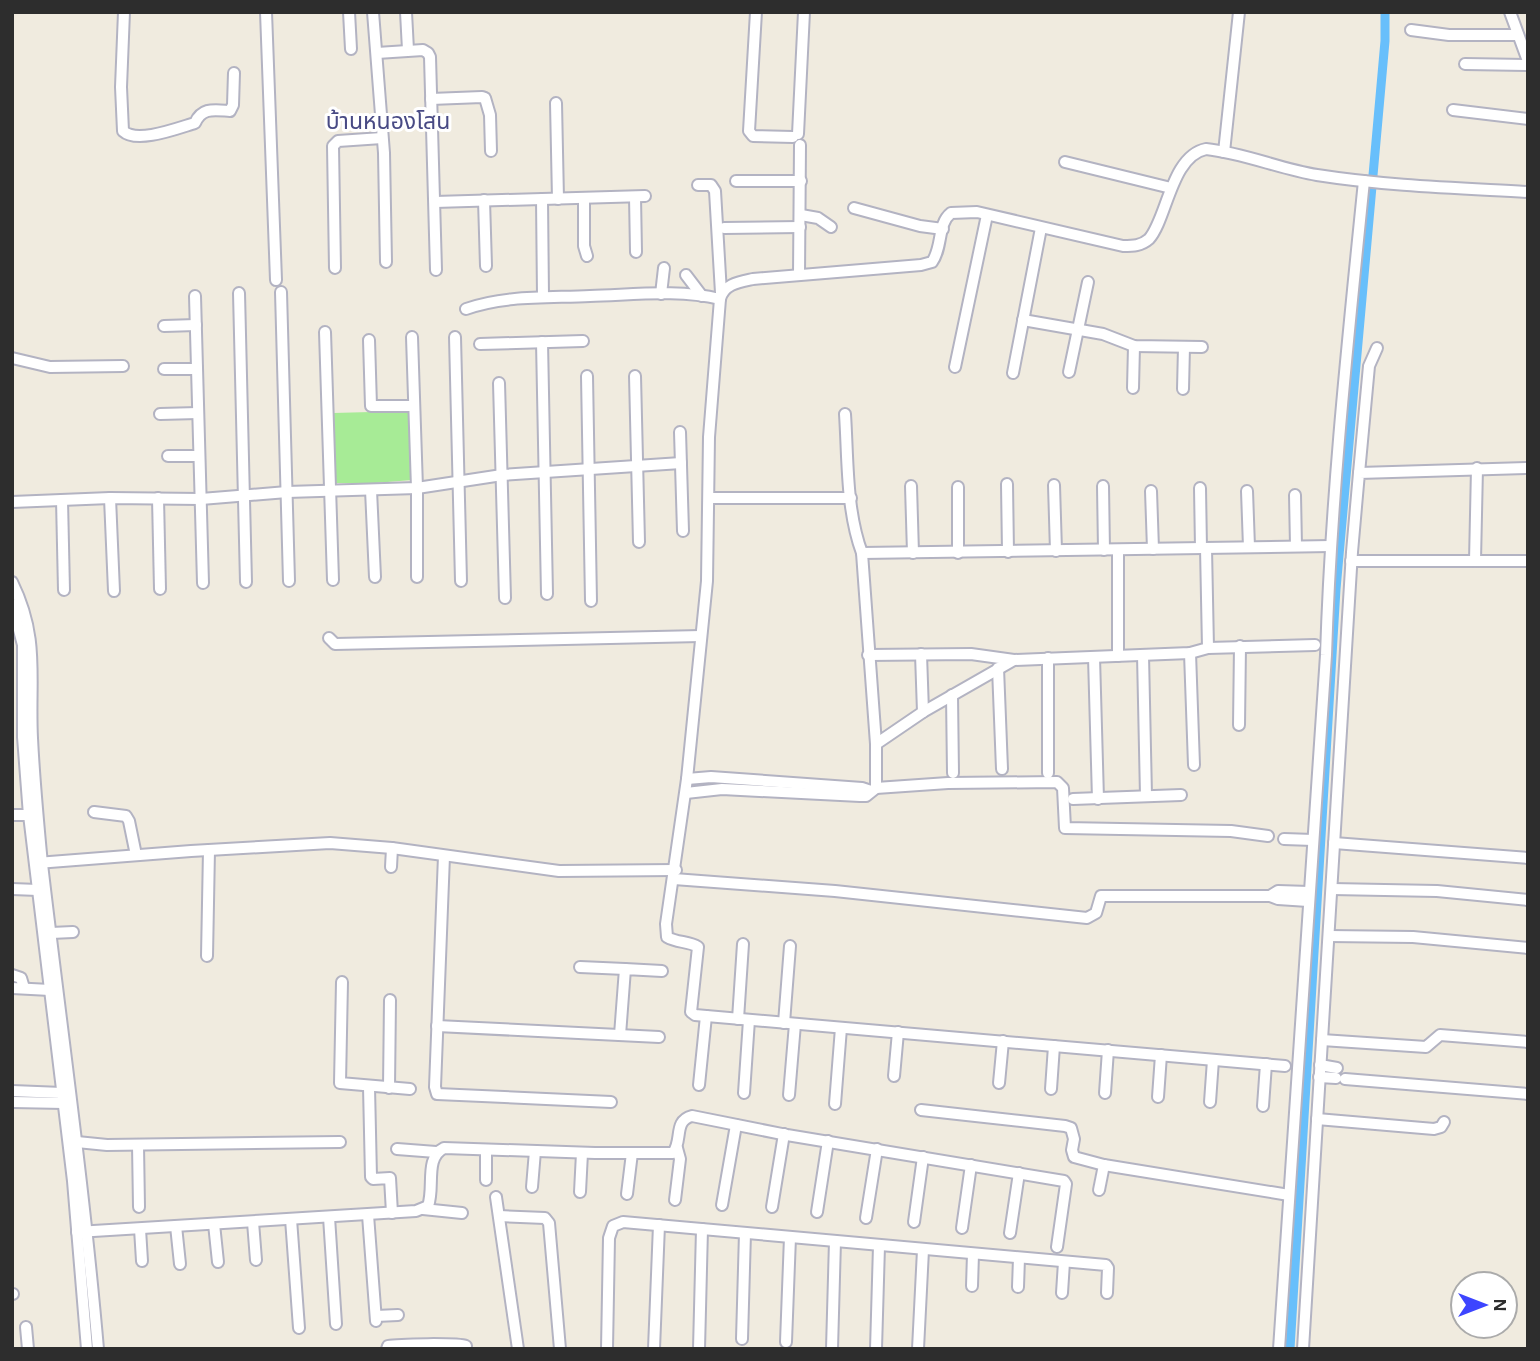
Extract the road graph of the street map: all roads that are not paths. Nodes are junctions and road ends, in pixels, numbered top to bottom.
1 (124, 12) edge
2 (266, 12) edge
3 (349, 12) edge
4 (373, 12) edge
5 (406, 12) edge
6 (755, 12) edge
7 (804, 12) edge
8 (1239, 12) edge
9 (1510, 12) edge
10 (1411, 30) dead end
11 (1521, 31) edge
12 (351, 49) dead end
13 (408, 50) junction
14 (377, 53) junction
15 (1528, 63) edge
16 (1465, 64) dead end
17 (234, 74) dead end
18 (431, 100) junction
19 (556, 103) dead end
20 (1453, 110) dead end
21 (1528, 119) edge
22 (382, 138) junction
23 (797, 139) junction
24 (333, 146) junction
25 (320, 147) dead end
26 (491, 151) dead end
27 (1224, 152) junction
28 (1065, 162) dead end
29 (736, 181) dead end
30 (801, 181) junction
31 (1366, 181) junction
32 (698, 185) dead end
33 (1171, 188) junction
34 (1528, 192) edge
35 (542, 199) junction
36 (558, 199) junction
37 (584, 199) junction
38 (484, 200) junction
39 (435, 202) junction
40 (855, 208) dead end
41 (987, 215) junction
42 (800, 221) junction
43 (724, 228) dead end
44 (831, 228) dead end
45 (1041, 228) junction
46 (943, 229) junction
47 (636, 252) dead end
48 (587, 256) dead end
49 (386, 262) dead end
50 (486, 266) dead end
51 (335, 268) dead end
52 (664, 268) dead end
53 (436, 270) dead end
54 (686, 275) dead end
55 (799, 275) junction
56 (276, 280) dead end
57 (1088, 282) dead end
58 (281, 292) dead end
59 (239, 293) dead end
60 (662, 294) junction
61 (195, 296) dead end
62 (543, 296) junction
63 (702, 296) junction
64 (720, 296) junction
65 (466, 309) dead end
66 (1023, 320) junction
67 (164, 326) dead end
68 (196, 326) junction
69 (1078, 330) junction
70 (325, 332) dead end
71 (412, 337) dead end
72 (455, 337) dead end
73 (369, 340) dead end
74 (583, 341) dead end
75 (542, 342) junction
76 (480, 344) dead end
77 (1134, 346) junction
78 (1184, 347) junction
79 (1202, 347) dead end
80 (1377, 348) dead end
81 (12, 359) edge
82 (123, 366) dead end
83 (955, 367) dead end
84 (164, 369) dead end
85 (197, 369) junction
86 (1069, 372) dead end
87 (1013, 373) dead end
88 (587, 376) dead end
89 (635, 376) dead end
90 (499, 383) dead end
91 (1133, 387) dead end
92 (1183, 389) dead end
93 (413, 406) junction
94 (198, 413) junction
95 (159, 414) dead end
96 (845, 414) dead end
97 (680, 432) dead end
98 (168, 456) dead end
99 (199, 456) junction
100 (681, 463) junction
101 (638, 467) junction
102 (1476, 468) junction
103 (1528, 468) edge
104 (590, 470) junction
105 (545, 473) junction
106 (1359, 473) junction
107 (502, 475) junction
108 (458, 480) junction
109 (1007, 484) dead end
110 (1054, 485) dead end
111 (911, 486) dead end
112 (1103, 486) dead end
113 (417, 488) junction
114 (958, 488) dead end
115 (1200, 488) dead end
116 (371, 490) junction
117 (331, 491) junction
118 (1151, 491) dead end
119 (1247, 491) dead end
120 (286, 492) junction
121 (1296, 495) dead end
122 (243, 497) junction
123 (110, 498) junction
124 (158, 498) junction
125 (709, 498) junction
126 (851, 498) junction
127 (201, 499) junction
128 (62, 500) junction
129 (12, 502) edge
130 (683, 531) dead end
131 (639, 542) dead end
132 (1296, 546) junction
133 (1331, 546) junction
134 (1248, 547) junction
135 (1204, 548) junction
136 (1153, 549) junction
137 (1104, 550) junction
138 (1118, 550) junction
139 (1056, 551) junction
140 (1008, 552) junction
141 (862, 553) junction
142 (913, 553) junction
143 (958, 553) junction
144 (1351, 561) junction
145 (1475, 561) junction
146 (1528, 561) edge
147 (375, 577) dead end
148 (417, 577) dead end
149 (333, 580) dead end
150 (289, 581) dead end
151 (461, 581) dead end
152 (12, 582) edge
153 (246, 582) dead end
154 (203, 583) dead end
155 (160, 589) dead end
156 (64, 590) dead end
157 (114, 591) dead end
158 (547, 594) dead end
159 (505, 598) dead end
160 (592, 601) dead end
161 (12, 604) edge
162 (701, 636) junction
163 (329, 638) dead end
164 (1315, 645) dead end
165 (1240, 646) junction
166 (1208, 649) junction
167 (1191, 653) junction
168 (921, 654) junction
169 (868, 655) junction
170 (1143, 655) junction
171 (1118, 656) junction
172 (1094, 657) junction
173 (1048, 658) junction
174 (1014, 660) junction
175 (998, 668) junction
176 (952, 695) junction
177 (923, 712) junction
178 (1239, 725) dead end
179 (876, 744) junction
180 (1194, 765) dead end
181 (1002, 769) dead end
182 (953, 773) dead end
183 (1048, 773) dead end
184 (687, 779) junction
185 (873, 790) junction
186 (686, 793) junction
187 (1181, 795) dead end
188 (1146, 796) junction
189 (1073, 799) dead end
190 (1098, 799) junction
191 (94, 812) dead end
192 (12, 815) edge
193 (29, 815) junction
194 (1268, 836) dead end
195 (1284, 839) dead end
196 (1313, 840) junction
197 (1334, 843) junction
198 (391, 848) junction
199 (209, 850) junction
200 (135, 855) junction
201 (444, 856) junction
202 (1528, 858) edge
203 (38, 863) junction
204 (391, 867) dead end
205 (675, 875) junction
206 (12, 889) edge
207 (1332, 889) junction
208 (38, 890) junction
209 (1308, 896) junction
210 (1528, 900) edge
211 (73, 932) dead end
212 (51, 933) junction
213 (1329, 936) junction
214 (743, 944) dead end
215 (790, 946) dead end
216 (1528, 948) edge
217 (207, 956) dead end
218 (580, 967) dead end
219 (625, 969) junction
220 (662, 971) dead end
221 (12, 975) edge
222 (342, 982) dead end
223 (18, 988) edge
224 (50, 990) junction
225 (390, 1000) dead end
226 (706, 1016) junction
227 (743, 1019) junction
228 (789, 1023) junction
229 (437, 1026) junction
230 (841, 1028) junction
231 (898, 1032) junction
232 (620, 1035) junction
233 (659, 1037) dead end
234 (1322, 1040) junction
235 (1003, 1041) junction
236 (1528, 1042) edge
237 (1054, 1046) junction
238 (1108, 1051) junction
239 (1161, 1055) junction
240 (1213, 1059) junction
241 (1266, 1064) junction
242 (1285, 1066) dead end
243 (1320, 1071) junction
244 (894, 1076) dead end
245 (999, 1083) dead end
246 (699, 1085) dead end
247 (369, 1087) junction
248 (389, 1088) junction
249 (410, 1089) dead end
250 (1051, 1089) dead end
251 (12, 1091) edge
252 (744, 1093) dead end
253 (1105, 1093) dead end
254 (1528, 1094) edge
255 (789, 1095) dead end
256 (1158, 1097) dead end
257 (63, 1098) junction
258 (12, 1102) edge
259 (611, 1102) dead end
260 (1210, 1102) dead end
261 (835, 1104) dead end
262 (1263, 1106) dead end
263 (921, 1110) dead end
264 (1317, 1119) junction
265 (1444, 1122) dead end
266 (736, 1125) junction
267 (784, 1134) junction
268 (828, 1141) junction
269 (78, 1142) junction
270 (341, 1142) dead end
271 (138, 1145) junction
272 (677, 1148) junction
273 (397, 1149) dead end
274 (877, 1149) junction
275 (486, 1150) junction
276 (535, 1151) junction
277 (436, 1152) junction
278 (582, 1153) junction
279 (632, 1153) junction
280 (923, 1157) junction
281 (971, 1165) junction
282 (1104, 1166) junction
283 (1019, 1173) junction
284 (486, 1180) dead end
285 (532, 1187) dead end
286 (1100, 1190) dead end
287 (580, 1192) dead end
288 (627, 1195) dead end
289 (1289, 1195) junction
290 (496, 1197) dead end
291 (675, 1200) dead end
292 (722, 1205) dead end
293 (139, 1206) dead end
294 (772, 1207) dead end
295 (423, 1209) junction
296 (817, 1212) dead end
297 (391, 1213) junction
298 (462, 1213) dead end
299 (368, 1214) junction
300 (499, 1216) junction
301 (330, 1217) junction
302 (866, 1218) dead end
303 (291, 1219) junction
304 (253, 1222) junction
305 (914, 1222) dead end
306 (214, 1224) junction
307 (659, 1225) junction
308 (176, 1226) junction
309 (962, 1228) dead end
310 (140, 1229) junction
311 (702, 1229) junction
312 (82, 1232) junction
313 (745, 1233) junction
314 (1010, 1233) dead end
315 (790, 1237) junction
316 (835, 1241) junction
317 (879, 1246) junction
318 (1058, 1247) dead end
319 (923, 1250) junction
320 (973, 1254) junction
321 (1019, 1258) junction
322 (256, 1260) dead end
323 (142, 1261) dead end
324 (218, 1262) dead end
325 (1064, 1262) junction
326 (180, 1264) dead end
327 (972, 1286) dead end
328 (1018, 1287) dead end
329 (1062, 1293) dead end
330 (1107, 1293) dead end
331 (398, 1315) dead end
332 (336, 1324) dead end
333 (26, 1327) dead end
334 (299, 1328) dead end
335 (741, 1339) dead end
336 (786, 1342) dead end
337 (466, 1346) dead end
338 (418, 1347) edge
339 (28, 1349) edge
340 (88, 1349) edge
341 (97, 1349) edge
342 (387, 1349) edge
343 (519, 1349) edge
344 (560, 1349) edge
345 (607, 1349) edge
346 (654, 1349) edge
347 (699, 1349) edge
348 (832, 1349) edge
349 (876, 1349) edge
350 (918, 1349) edge
351 (1279, 1349) edge
352 (1303, 1349) edge

1 - 17 street
2 - 56 street
3 - 12 street
4 - 14 street
5 - 13 street
6 - 23 street
7 - 23 street
8 - 27 street
9 - 11 street
10 - 11 street
11 - 15 street
13 - 14 street
13 - 18 street
14 - 22 street
15 - 16 street
18 - 26 street
18 - 39 street
19 - 36 street
20 - 21 street
22 - 24 street
22 - 49 street
23 - 30 street
24 - 25 street
24 - 51 street
27 - 31 street
27 - 33 street
28 - 33 street
29 - 30 street
30 - 42 street
31 - 34 street
31 - 133 street
32 - 64 street
33 - 45 street
35 - 36 street
35 - 38 street
35 - 62 street
36 - 37 street
37 - 47 street
37 - 48 street
38 - 39 street
38 - 50 street
39 - 53 street
40 - 46 street
41 - 45 street
41 - 46 street
41 - 83 street
42 - 43 street
42 - 44 street
42 - 55 street
45 - 66 street
46 - 55 street
52 - 60 street
54 - 63 street
55 - 64 street
57 - 69 street
58 - 120 street
59 - 122 street
60 - 62 street
60 - 63 street
61 - 68 street
62 - 65 street
63 - 64 street
64 - 125 street
66 - 69 street
66 - 87 street
67 - 68 street
68 - 85 street
69 - 77 street
69 - 86 street
70 - 117 street
71 - 93 street
72 - 108 street
73 - 93 street
74 - 75 street
75 - 76 street
75 - 105 street
77 - 78 street
77 - 91 street
78 - 79 street
78 - 92 street
80 - 106 street
81 - 82 street
84 - 85 street
85 - 94 street
88 - 104 street
89 - 101 street
90 - 107 street
93 - 113 street
94 - 95 street
94 - 99 street
96 - 126 street
97 - 100 street
98 - 99 street
99 - 127 street
100 - 101 street
100 - 130 street
101 - 104 street
101 - 131 street
102 - 103 street
102 - 106 street
102 - 145 street
104 - 105 street
104 - 160 street
105 - 107 street
105 - 158 street
106 - 144 street
107 - 108 street
107 - 159 street
108 - 113 street
108 - 151 street
109 - 140 street
110 - 139 street
111 - 142 street
112 - 137 street
113 - 116 street
113 - 148 street
114 - 143 street
115 - 135 street
116 - 117 street
116 - 147 street
117 - 120 street
117 - 149 street
118 - 136 street
119 - 134 street
120 - 122 street
120 - 150 street
121 - 132 street
122 - 127 street
122 - 153 street
123 - 124 street
123 - 128 street
123 - 157 street
124 - 127 street
124 - 155 street
125 - 126 street
125 - 162 street
126 - 141 street
127 - 154 street
128 - 129 street
128 - 156 street
132 - 133 street
132 - 134 street
133 - 196 street
134 - 135 street
135 - 136 street
135 - 166 street
136 - 138 street
137 - 138 street
137 - 139 street
138 - 171 street
139 - 140 street
140 - 143 street
141 - 142 street
141 - 169 street
142 - 143 street
144 - 145 street
144 - 197 street
145 - 146 street
152 - 203 street
161 - 193 street
162 - 163 street
162 - 184 street
164 - 165 street
165 - 166 street
165 - 178 street
166 - 167 street
167 - 170 street
167 - 180 street
168 - 169 street
168 - 174 street
168 - 177 street
169 - 179 street
170 - 171 street
170 - 188 street
171 - 172 street
172 - 173 street
172 - 190 street
173 - 174 street
173 - 183 street
174 - 175 street
175 - 176 street
175 - 181 street
176 - 177 street
176 - 182 street
177 - 179 street
179 - 185 street
184 - 185 street
184 - 186 street
185 - 186 street
185 - 194 street
186 - 205 street
187 - 188 street
188 - 190 street
189 - 190 street
191 - 200 street
192 - 193 street
193 - 203 street
195 - 196 street
196 - 209 street
197 - 202 street
197 - 207 street
198 - 199 street
198 - 201 street
198 - 204 street
199 - 200 street
199 - 217 street
200 - 203 street
201 - 205 street
201 - 229 street
203 - 208 street
203 - 212 street
205 - 209 street
205 - 226 street
206 - 208 street
207 - 210 street
207 - 213 street
208 - 224 street
209 - 289 street
211 - 212 street
212 - 269 street
213 - 216 street
213 - 234 street
214 - 227 street
215 - 228 street
218 - 219 street
219 - 220 street
219 - 232 street
221 - 223 street
222 - 247 street
223 - 224 street
224 - 257 street
225 - 248 street
226 - 227 street
226 - 246 street
227 - 228 street
227 - 252 street
228 - 230 street
228 - 255 street
229 - 232 street
229 - 259 street
230 - 231 street
230 - 261 street
231 - 235 street
231 - 244 street
232 - 233 street
234 - 236 street
234 - 243 street
235 - 237 street
235 - 245 street
237 - 238 street
237 - 250 street
238 - 239 street
238 - 253 street
239 - 240 street
239 - 256 street
240 - 241 street
240 - 260 street
241 - 242 street
241 - 262 street
243 - 254 street
243 - 264 street
247 - 248 street
247 - 297 street
248 - 249 street
251 - 257 street
257 - 258 street
257 - 312 street
263 - 282 street
264 - 265 street
264 - 352 street
266 - 267 street
266 - 272 street
266 - 292 street
267 - 268 street
267 - 294 street
268 - 274 street
268 - 296 street
269 - 271 street
269 - 312 street
270 - 271 street
271 - 293 street
272 - 279 street
272 - 291 street
273 - 277 street
274 - 280 street
274 - 302 street
275 - 276 street
275 - 277 street
275 - 284 street
276 - 278 street
276 - 285 street
277 - 295 street
278 - 279 street
278 - 287 street
279 - 288 street
280 - 281 street
280 - 305 street
281 - 283 street
281 - 309 street
282 - 286 street
282 - 289 street
283 - 314 street
283 - 318 street
289 - 351 street
290 - 300 street
295 - 297 street
295 - 298 street
297 - 299 street
299 - 301 street
299 - 331 street
300 - 343 street
300 - 344 street
301 - 303 street
301 - 332 street
303 - 304 street
303 - 334 street
304 - 306 street
304 - 322 street
306 - 308 street
306 - 324 street
307 - 311 street
307 - 345 street
307 - 346 street
308 - 310 street
308 - 326 street
310 - 312 street
310 - 323 street
311 - 313 street
311 - 347 street
312 - 340 street
312 - 341 street
313 - 315 street
313 - 335 street
315 - 316 street
315 - 336 street
316 - 317 street
316 - 348 street
317 - 319 street
317 - 349 street
319 - 320 street
319 - 350 street
320 - 321 street
320 - 327 street
321 - 325 street
321 - 328 street
325 - 329 street
325 - 330 street
333 - 339 street
337 - 338 street
338 - 342 street

